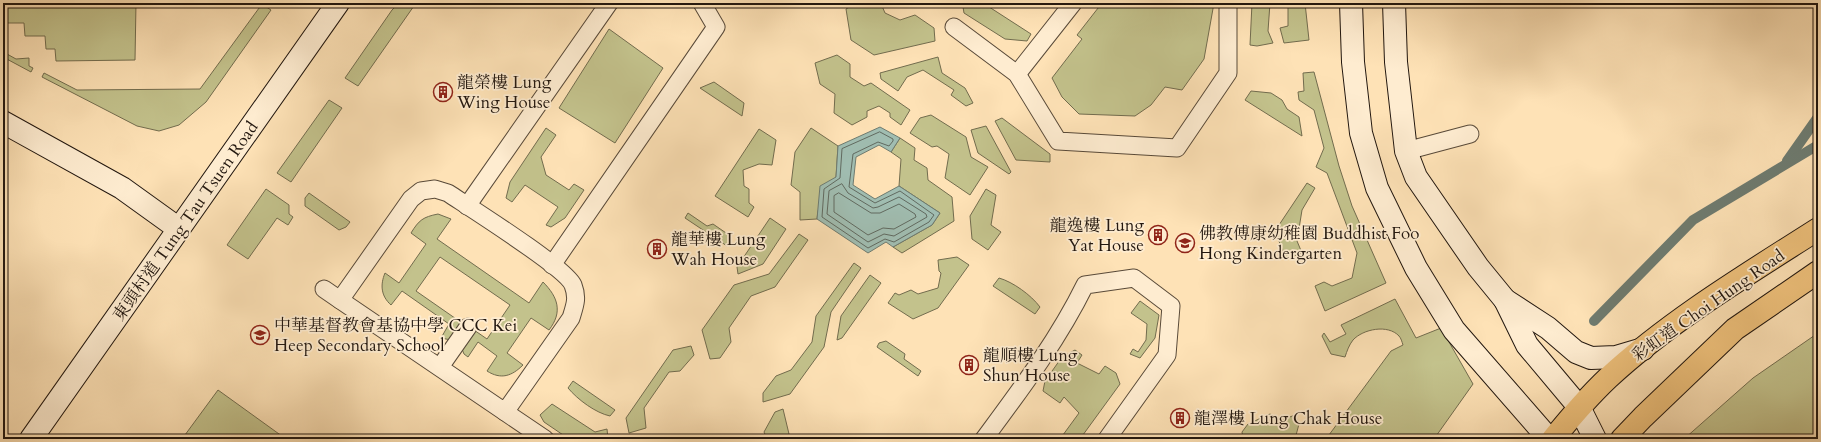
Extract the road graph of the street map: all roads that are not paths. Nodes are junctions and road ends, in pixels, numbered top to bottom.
1 (338, 3) edge
2 (609, 3) edge
3 (702, 3) edge
4 (1073, 3) edge
5 (1228, 3) edge
6 (1351, 3) edge
7 (1394, 3) edge
8 (954, 27) dead end
9 (1017, 74) junction
10 (3, 122) edge
11 (1470, 134) dead end
12 (1406, 151) junction
13 (466, 206) junction
14 (179, 229) junction
15 (1818, 229) edge
16 (552, 265) junction
17 (1818, 272) edge
18 (324, 289) dead end
19 (340, 300) junction
20 (1505, 300) junction
21 (468, 327) dead end
22 (1643, 349) junction
23 (440, 367) junction
24 (1579, 407) junction
25 (505, 412) junction
26 (31, 439) edge
27 (545, 439) edge
28 (984, 439) edge
29 (1107, 439) edge
30 (1549, 439) edge
31 (1553, 439) edge
32 (1595, 439) edge
33 (1622, 439) edge

1 - 14 main road, 東頭村道 Tung Tau Tsuen Road
2 - 13 lane
3 - 16 lane
4 - 9 lane
5 - 9 lane
6 - 30 main road
7 - 12 main road
8 - 9 lane
10 - 14 main road
11 - 12 lane
12 - 20 main road
13 - 16 lane
13 - 19 lane
14 - 26 main road, 東頭村道 Tung Tau Tsuen Road
15 - 22 main road, 彩虹道 Choi Hung Road
16 - 25 lane
17 - 33 main road
18 - 19 lane
19 - 23 lane
20 - 22 main road
20 - 24 main road
21 - 23 lane
22 - 24 main road, 彩虹道 Choi Hung Road
23 - 25 lane
24 - 31 main road, 彩虹道 Choi Hung Road
24 - 32 main road
25 - 27 lane
28 - 29 lane

